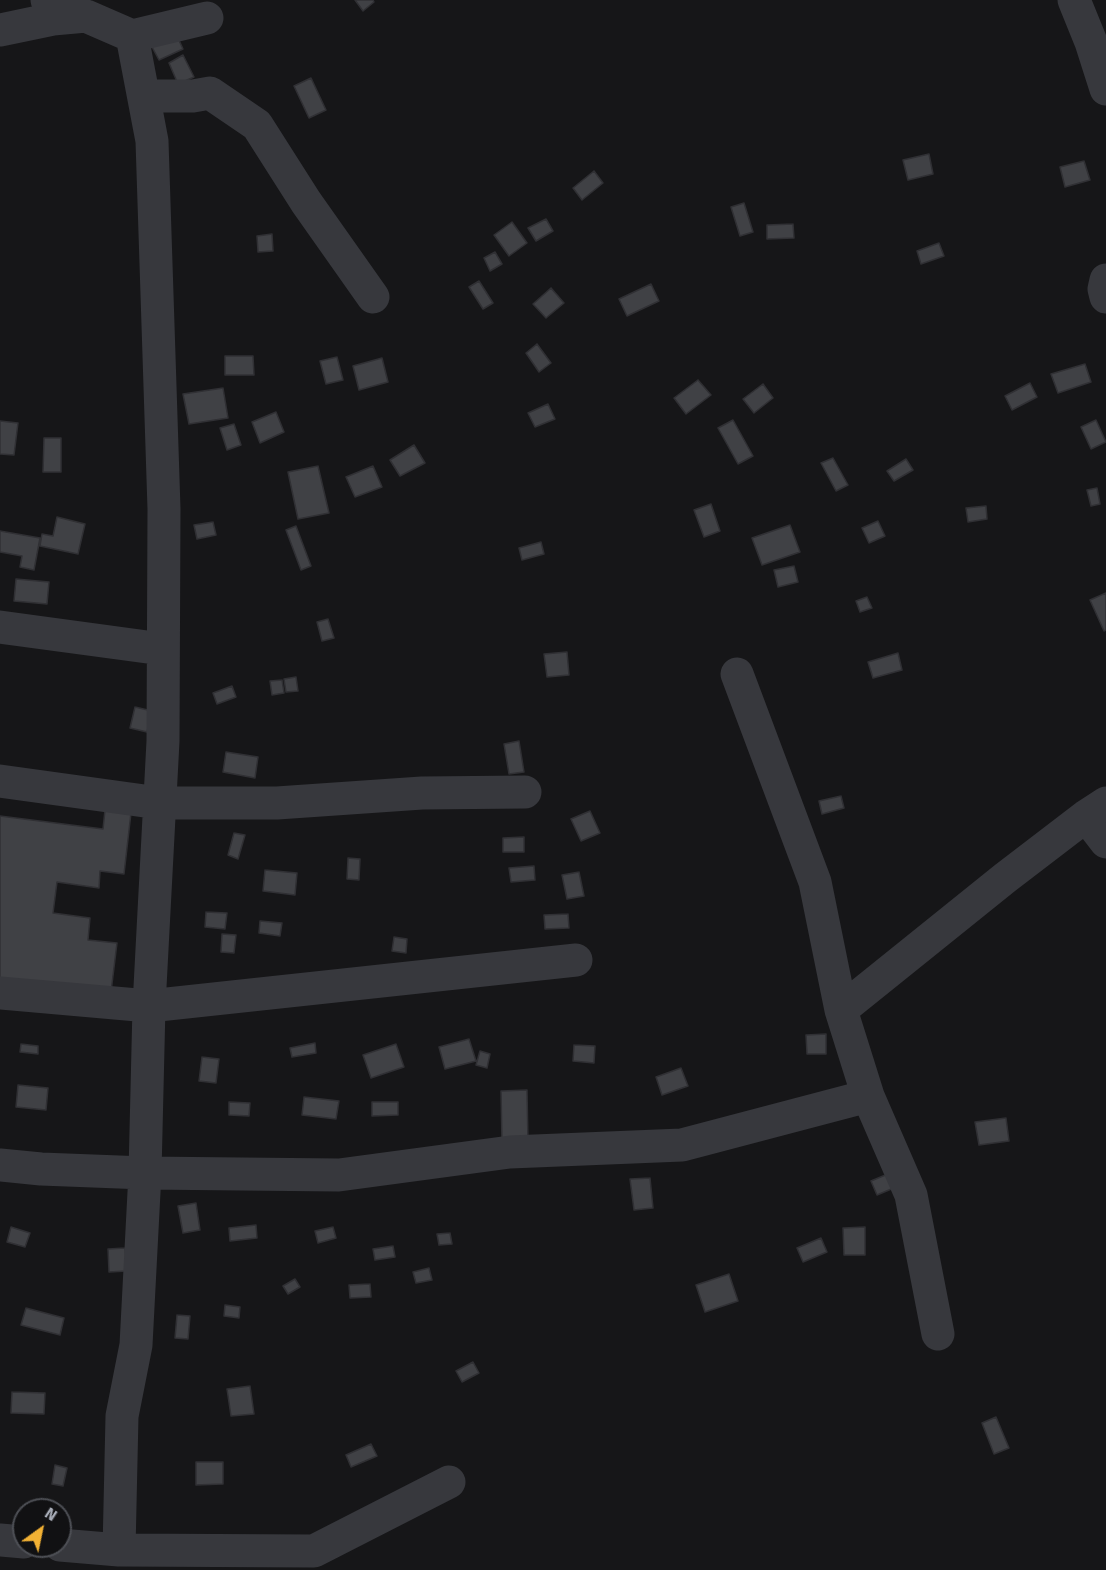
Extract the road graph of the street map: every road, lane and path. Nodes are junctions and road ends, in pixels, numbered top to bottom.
1 (83, 0) edge
2 (1074, 0) edge
3 (50, 10) edge
4 (207, 18) dead end
5 (0, 30) edge
6 (132, 36) junction
7 (1106, 89) edge
8 (144, 96) junction
9 (1106, 280) edge
10 (373, 297) dead end
11 (1106, 297) edge
12 (0, 627) edge
13 (162, 649) junction
14 (737, 674) dead end
15 (0, 781) edge
16 (525, 792) dead end
17 (159, 803) junction
18 (1096, 810) edge
19 (1106, 842) edge
20 (576, 960) dead end
21 (0, 993) edge
22 (149, 1006) junction
23 (841, 1010) junction
24 (868, 1096) junction
25 (0, 1165) edge
26 (145, 1173) junction
27 (938, 1334) dead end
28 (449, 1482) dead end
29 (72, 1546) edge
30 (119, 1550) junction

1 - 3 street
2 - 7 street
3 - 5 street
3 - 6 street
4 - 6 street
6 - 8 street
8 - 10 street
8 - 13 street
9 - 11 street
12 - 13 street
13 - 17 street
14 - 23 street
15 - 17 street
16 - 17 street
17 - 22 street
18 - 19 street
18 - 23 street
20 - 22 street
21 - 22 street
22 - 26 street
23 - 24 street
24 - 26 street
24 - 27 street
25 - 26 street
26 - 30 street
28 - 30 street
29 - 30 street

